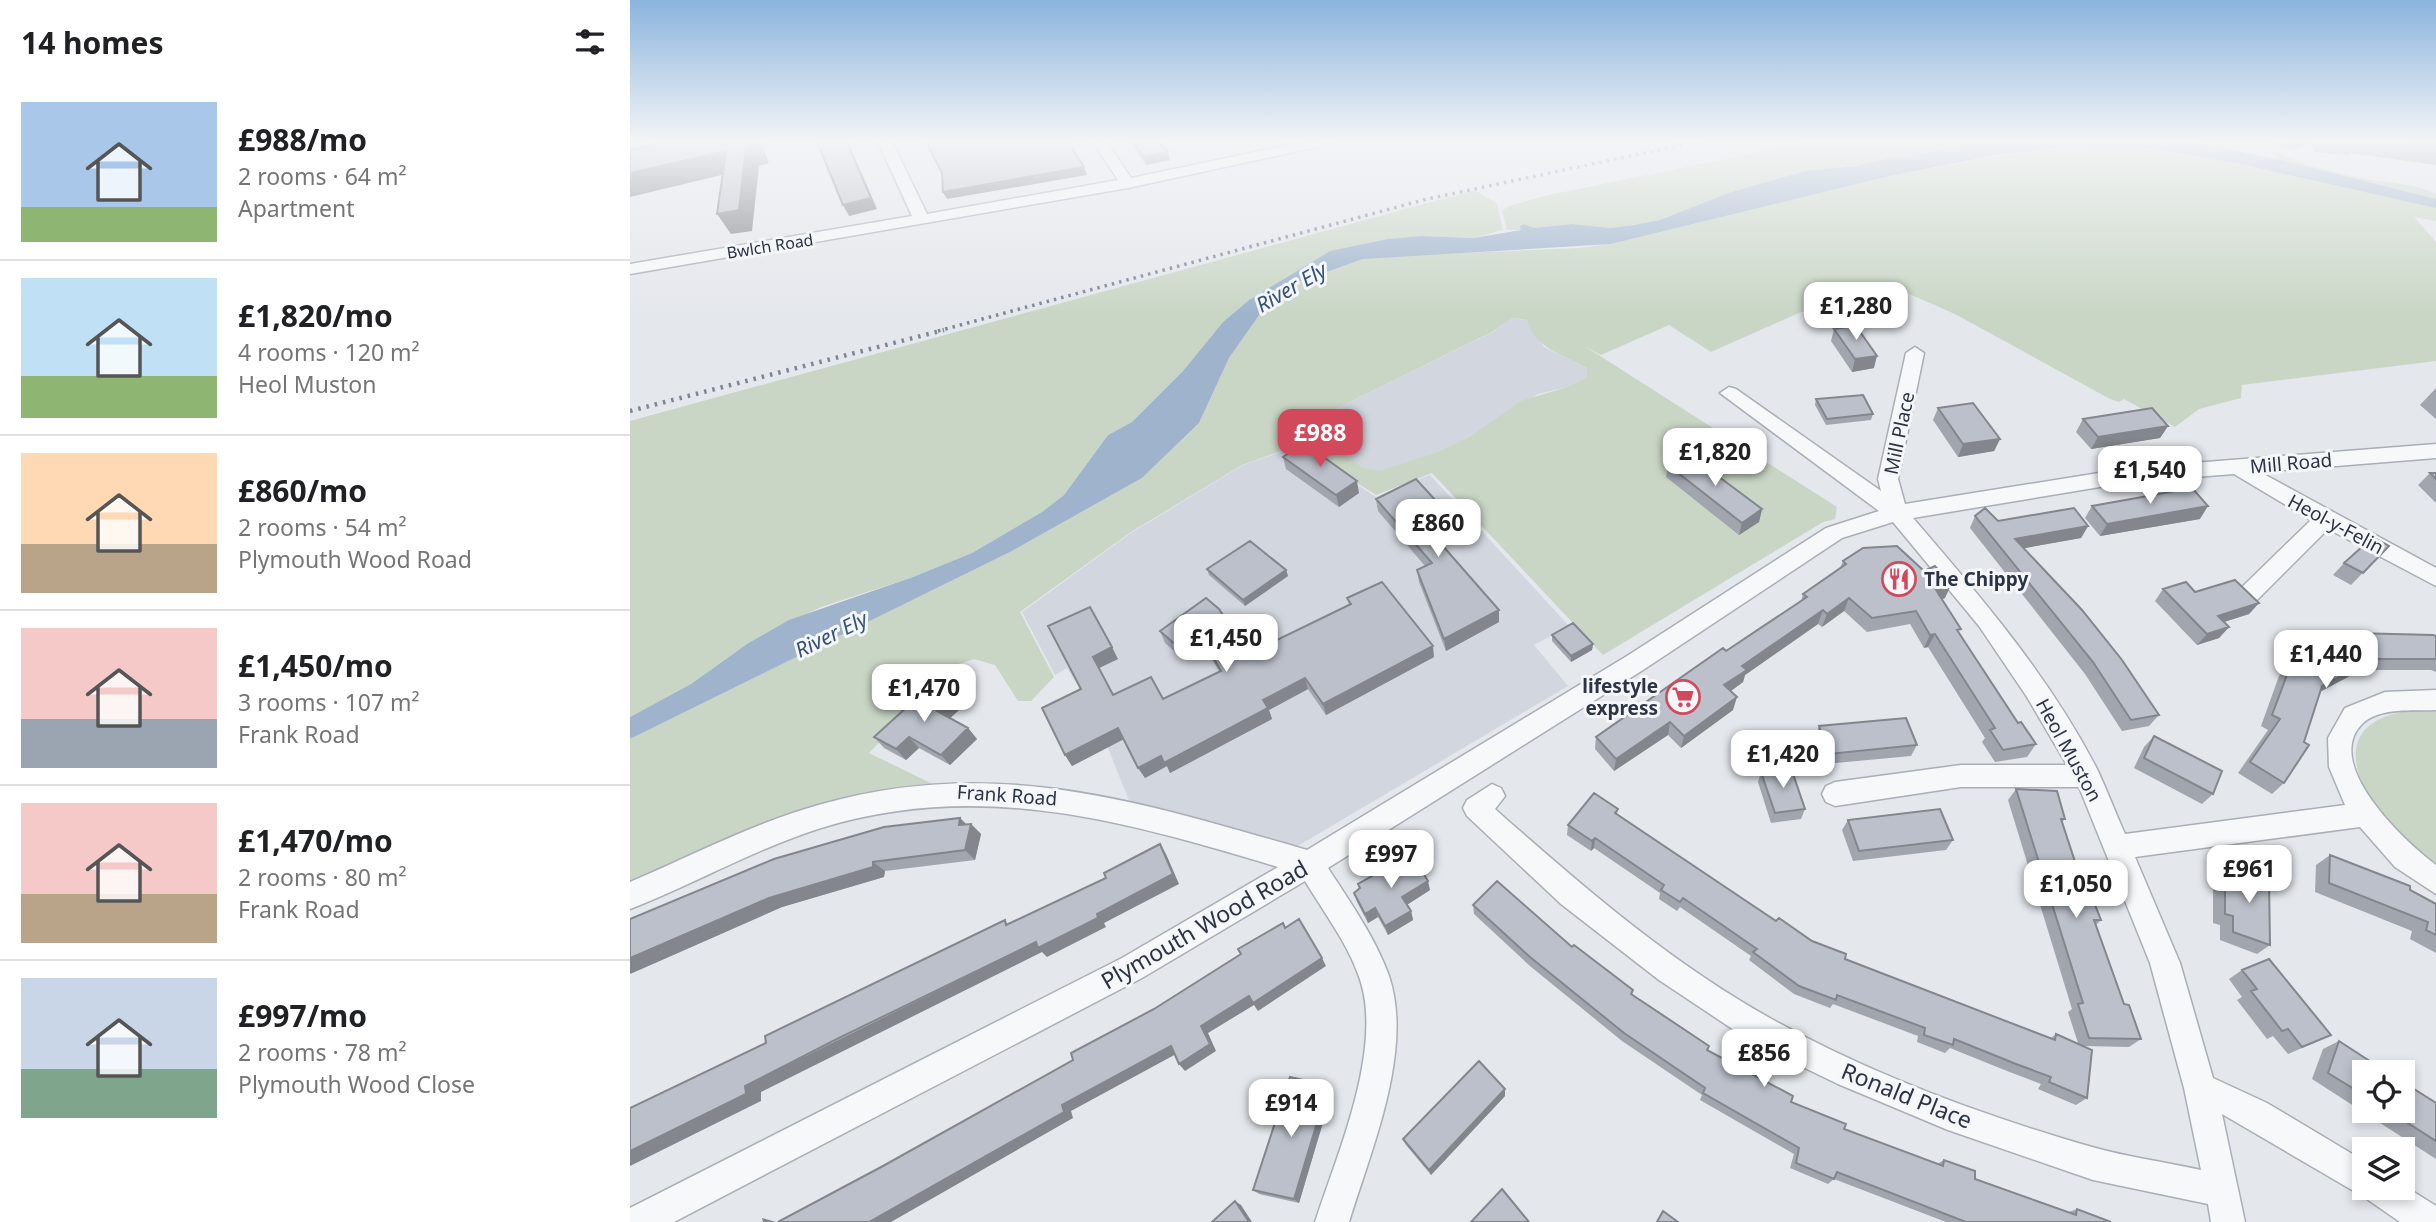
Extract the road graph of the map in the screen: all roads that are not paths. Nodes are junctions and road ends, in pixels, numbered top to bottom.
1 (912, 199) edge
2 (1042, 199) edge
3 (922, 220) junction
4 (630, 269) edge
5 (1915, 354) dead end
6 (1729, 393) dead end
7 (2436, 451) edge
8 (2238, 467) junction
9 (1896, 513) junction
10 (2326, 518) junction
11 (2436, 578) edge
12 (2248, 595) edge
13 (2436, 700) edge
14 (2087, 776) junction
15 (1836, 794) dead end
16 (1492, 796) dead end
17 (2362, 815) junction
18 (2119, 847) junction
19 (1310, 864) junction
20 (2436, 881) edge
21 (630, 897) edge
22 (2200, 1088) junction
23 (2352, 1173) edge
24 (2223, 1191) junction
25 (2396, 1200) edge
26 (639, 1222) edge
27 (1332, 1222) edge
28 (2228, 1222) edge
29 (2431, 1222) edge

1 - 3 street
2 - 3 street, Bwlch Road
3 - 4 street, Bwlch Road
5 - 9 street, Mill Place
6 - 9 street, Heol Muston
7 - 8 street, Mill Road
8 - 9 street, Mill Road
8 - 10 street, Heol-y-Felin
9 - 14 street, Heol Muston
9 - 19 street, Plymouth Wood Road
10 - 11 street, Heol-y-Felin
10 - 12 street
13 - 17 street
14 - 15 street
14 - 18 street, Heol Muston
16 - 24 street, Ronald Place
17 - 18 street
17 - 20 street
18 - 22 street, Heol Muston
19 - 21 street, Frank Road
19 - 26 street, Plymouth Wood Road
19 - 27 street
22 - 23 street
22 - 24 street, Heol Muston
24 - 28 street, Heol Muston
25 - 29 street

